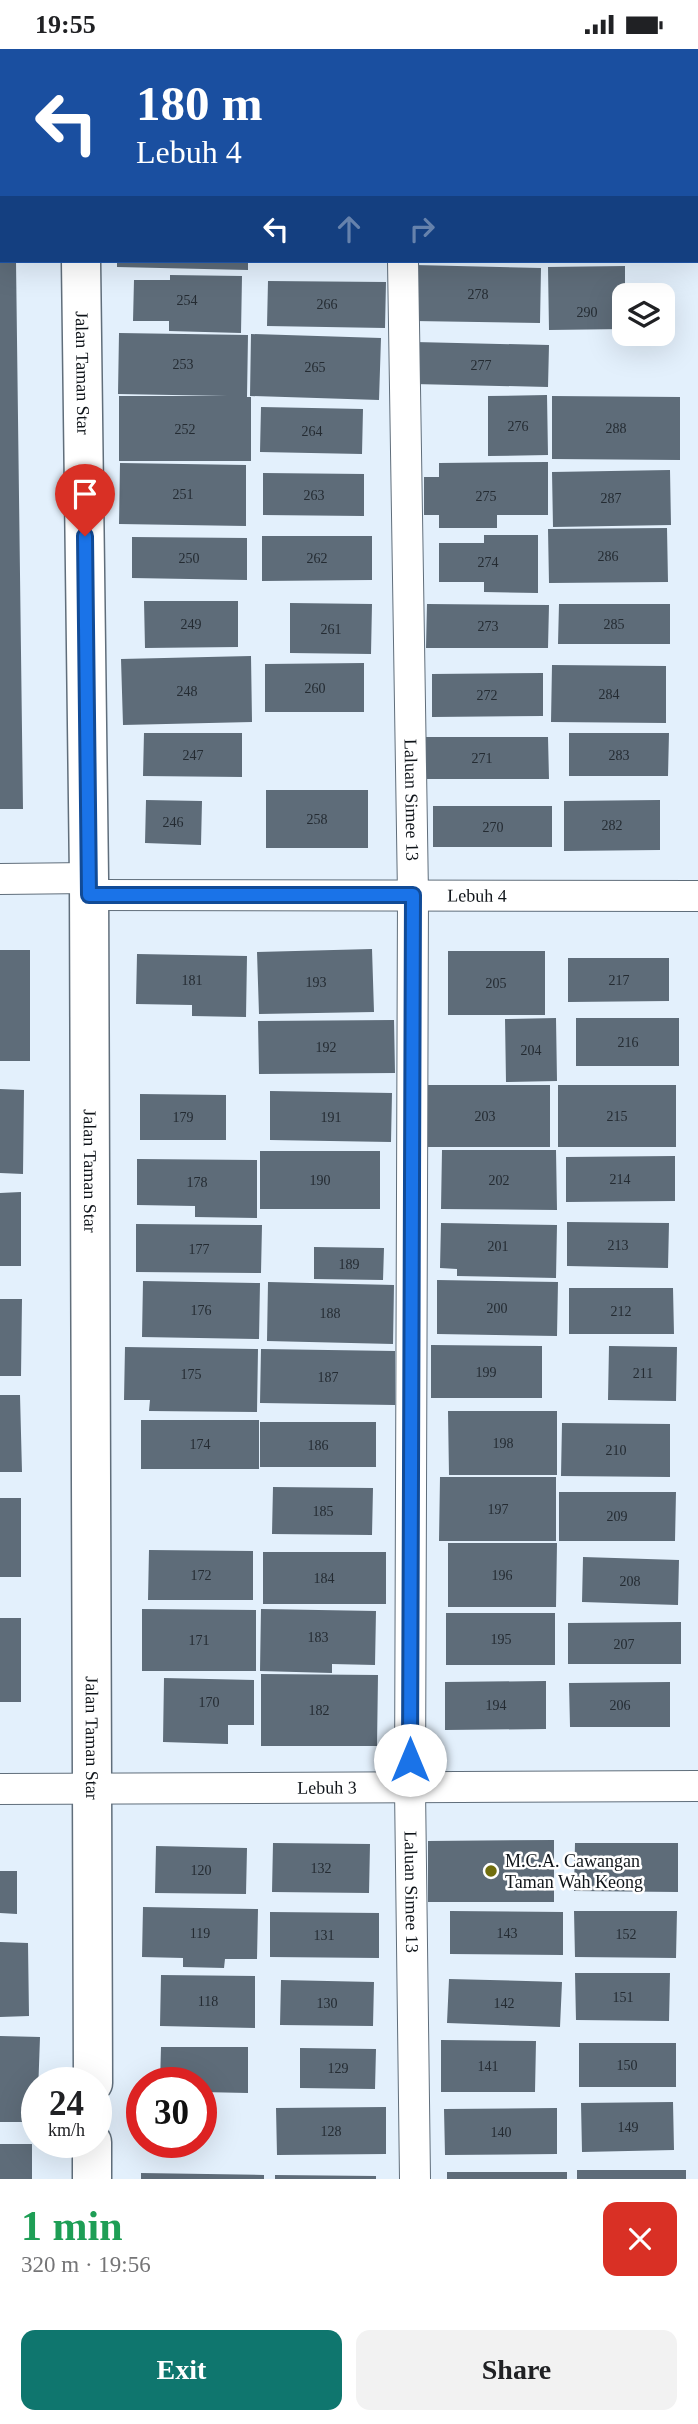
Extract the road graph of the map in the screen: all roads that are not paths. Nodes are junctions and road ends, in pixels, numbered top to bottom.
1 (81, 263) edge
2 (403, 263) edge
3 (0, 879) edge
4 (89, 887) junction
5 (413, 895) junction
6 (698, 896) edge
7 (698, 1786) edge
8 (410, 1788) junction
9 (0, 1789) edge
10 (93, 1790) junction
11 (93, 2067) edge
12 (92, 2158) edge
13 (92, 2179) edge
14 (415, 2179) edge

1 - 4 street, Jalan Taman Star
2 - 5 street, Laluan Simee 13
3 - 4 street, Lebuh 4
4 - 5 street, Lebuh 4
4 - 10 street, Jalan Taman Star
5 - 6 street, Lebuh 4
5 - 8 street, Laluan Simee 13
7 - 8 street, Lebuh 3
8 - 10 street, Lebuh 3
8 - 14 street, Laluan Simee 13
9 - 10 street, Lebuh 3
10 - 11 street, Jalan Taman Star
12 - 13 street

